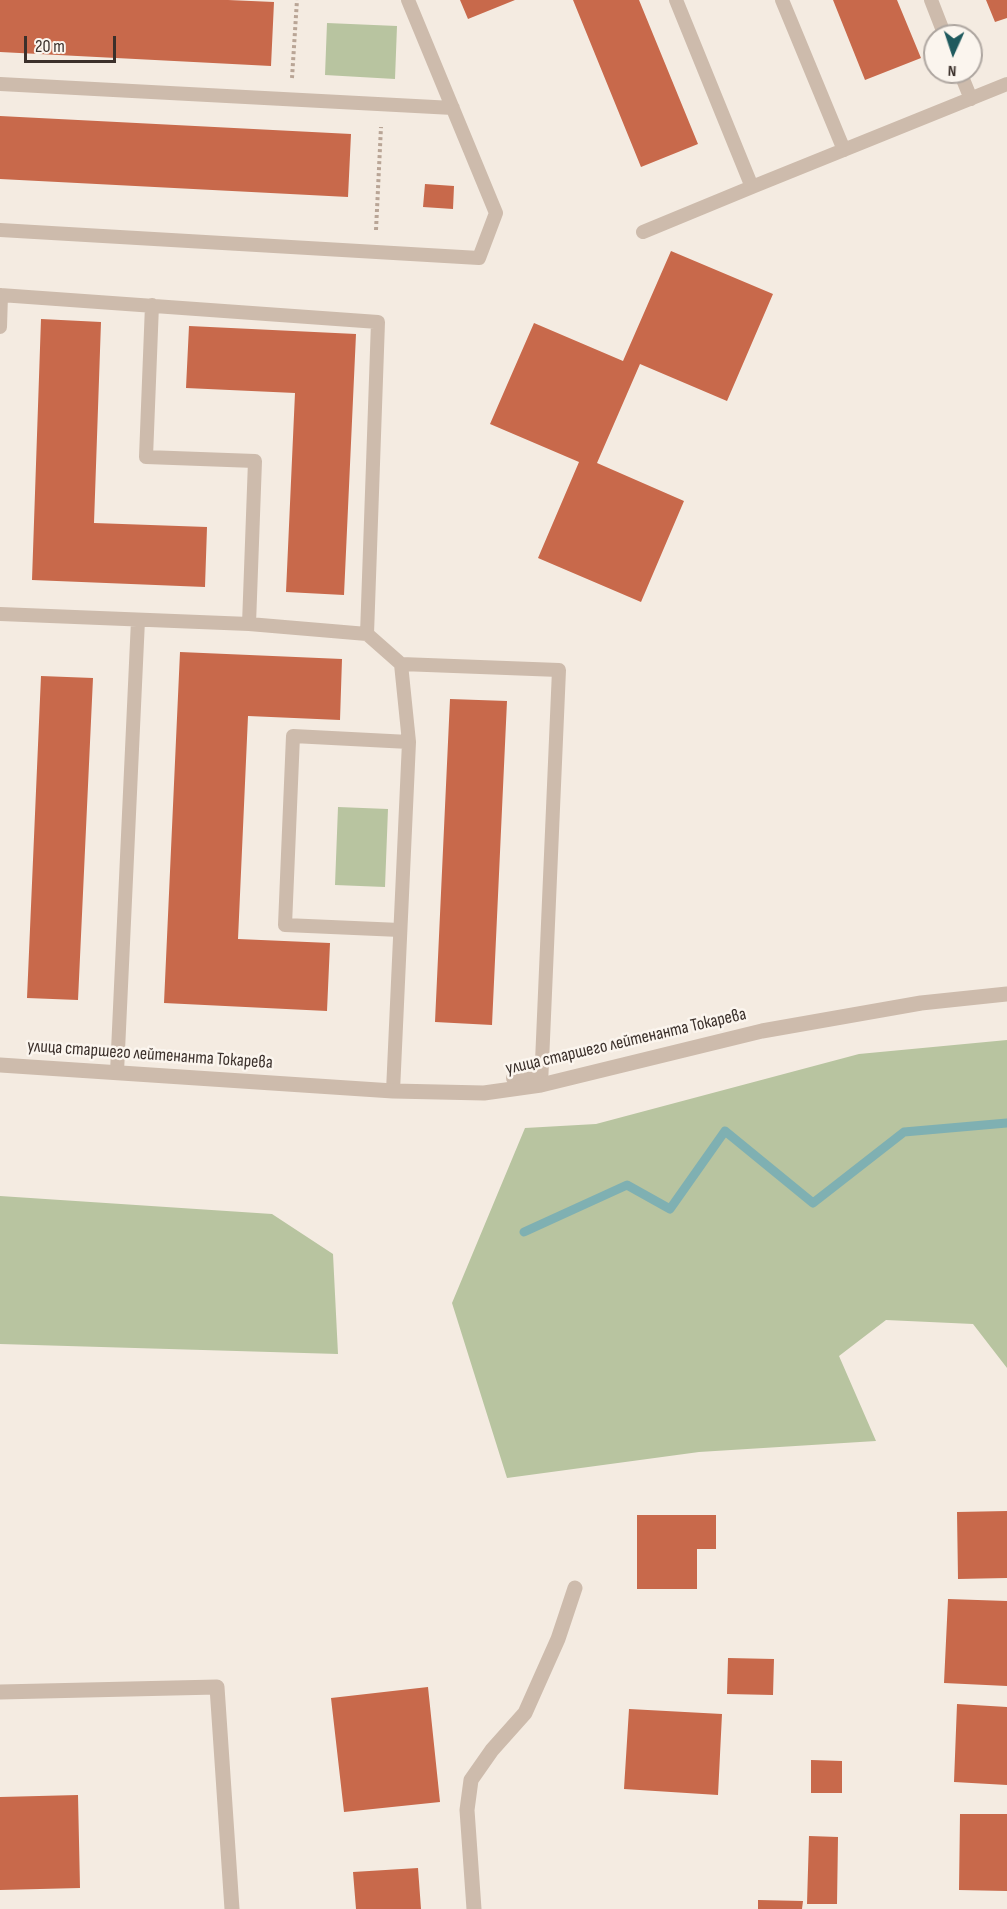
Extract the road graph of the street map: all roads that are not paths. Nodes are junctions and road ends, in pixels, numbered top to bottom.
1 (408, 0) edge
2 (676, 0) edge
3 (782, 0) edge
4 (931, 0) edge
5 (940, 24) edge
6 (0, 84) edge
7 (965, 84) edge
8 (1007, 84) edge
9 (971, 99) junction
10 (453, 108) junction
11 (844, 150) junction
12 (752, 187) junction
13 (0, 230) edge
14 (643, 232) dead end
15 (1, 295) edge
16 (152, 305) junction
17 (0, 327) edge
18 (0, 614) edge
19 (138, 620) junction
20 (249, 624) junction
21 (367, 634) junction
22 (402, 664) junction
23 (409, 742) junction
24 (400, 930) junction
25 (1007, 994) edge
26 (0, 1065) edge
27 (117, 1072) junction
28 (513, 1078) dead end
29 (541, 1082) junction
30 (393, 1091) junction
31 (574, 1588) dead end
32 (0, 1692) edge
33 (232, 1909) edge
34 (474, 1909) edge

1 - 10 lane
2 - 12 lane
3 - 11 lane
4 - 5 lane
6 - 10 lane
7 - 9 lane
8 - 9 lane
9 - 11 lane
10 - 13 lane
11 - 12 lane
12 - 14 lane
15 - 16 lane
15 - 17 lane
16 - 20 lane
16 - 21 lane
18 - 19 lane
19 - 20 lane
19 - 27 lane
20 - 21 lane
21 - 22 lane
22 - 23 lane
22 - 29 lane
23 - 24 lane
23 - 24 lane
24 - 30 lane
25 - 29 street, улица старшего лейтенанта Токарева
26 - 27 street, улица старшего лейтенанта Токарева
27 - 30 street, улица старшего лейтенанта Токарева
28 - 29 lane
29 - 30 street, улица старшего лейтенанта Токарева
31 - 34 street
32 - 33 street

